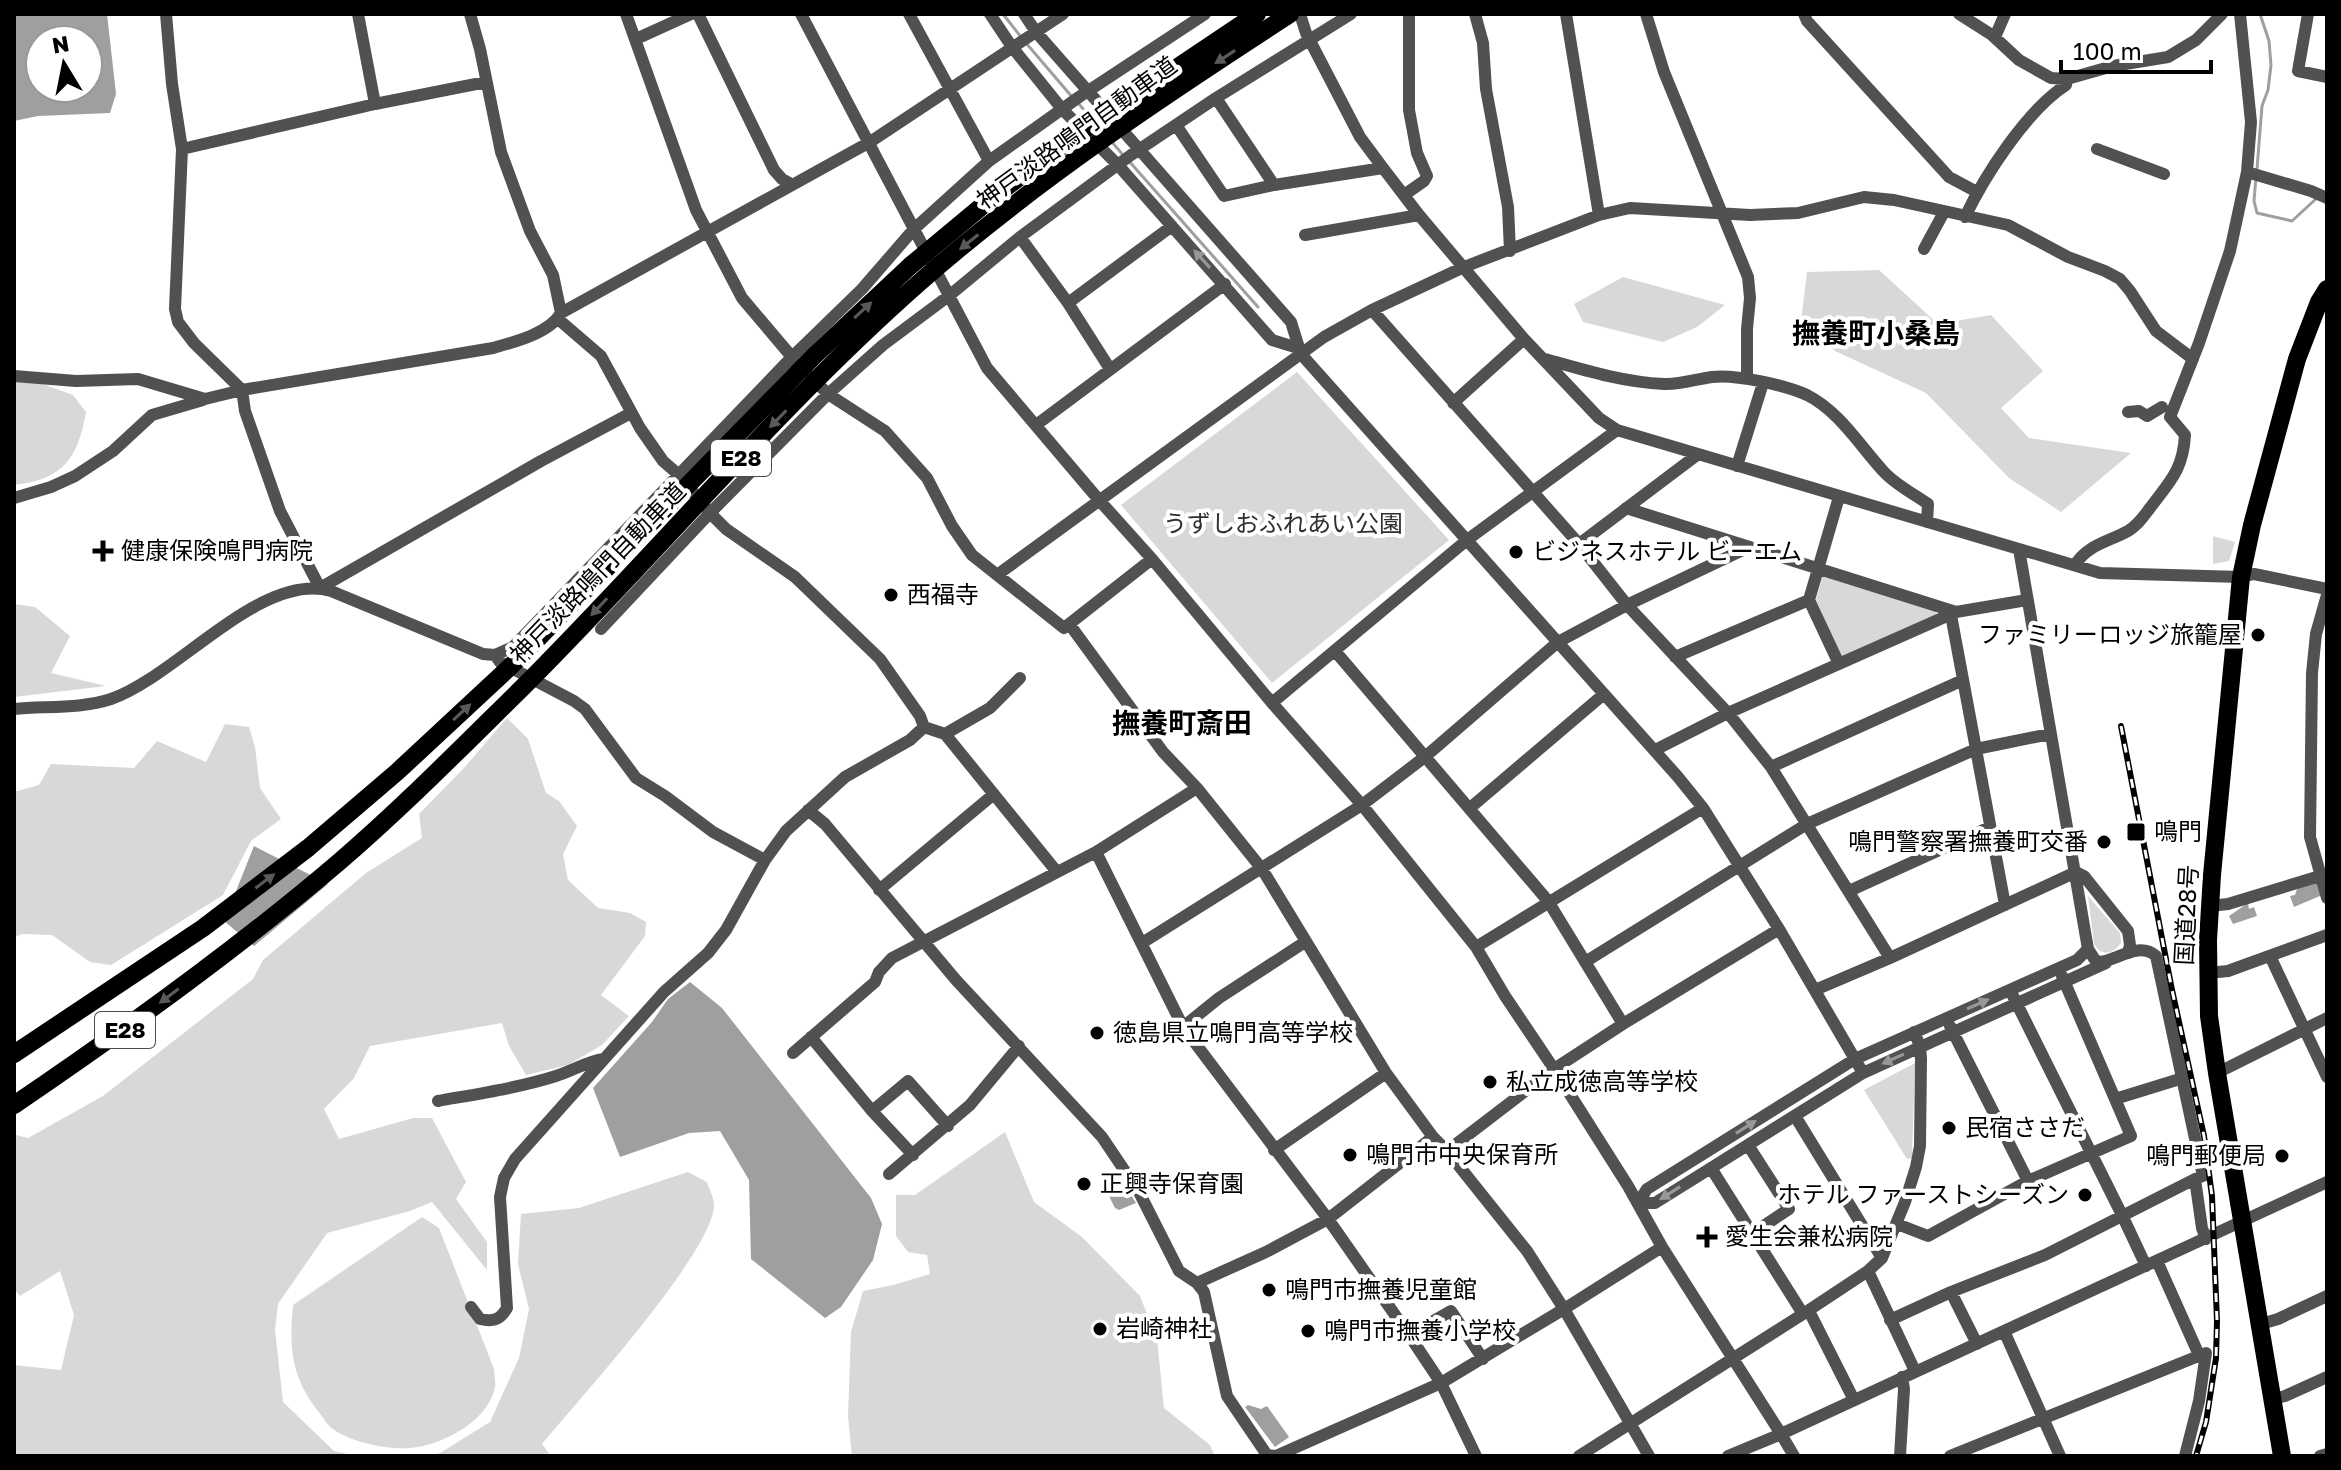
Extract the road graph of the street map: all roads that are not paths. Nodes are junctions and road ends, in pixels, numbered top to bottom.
1 (166, 14) edge
2 (358, 14) edge
3 (470, 14) edge
4 (626, 14) edge
5 (691, 14) edge
6 (698, 14) edge
7 (801, 14) edge
8 (909, 14) edge
9 (990, 14) edge
10 (1024, 14) edge
11 (1063, 14) edge
12 (1205, 14) edge
13 (1257, 14) edge
14 (1290, 14) edge
15 (1300, 14) edge
16 (1351, 14) edge
17 (1409, 14) edge
18 (1475, 14) edge
19 (1566, 14) edge
20 (1646, 14) edge
21 (1804, 14) edge
22 (1959, 14) edge
23 (2005, 14) edge
24 (2222, 14) edge
25 (2240, 14) edge
26 (2305, 14) edge
27 (1995, 37) junction
28 (1309, 38) junction
29 (636, 39) junction
30 (1023, 40) junction
31 (2327, 77) edge
32 (2067, 79) junction
33 (486, 82) junction
34 (951, 90) junction
35 (1216, 98) junction
36 (1074, 100) junction
37 (375, 104) junction
38 (1176, 125) junction
39 (870, 142) junction
40 (182, 149) junction
41 (2097, 149) dead end
42 (1128, 158) junction
43 (989, 161) junction
44 (1383, 168) junction
45 (2247, 172) junction
46 (2164, 174) dead end
47 (791, 184) junction
48 (1274, 185) junction
49 (1977, 192) junction
50 (1404, 195) junction
51 (2326, 198) edge
52 (1721, 212) junction
53 (1944, 212) junction
54 (1419, 215) junction
55 (1599, 215) junction
56 (1965, 217) junction
57 (1172, 226) junction
58 (914, 229) junction
59 (708, 233) junction
60 (1305, 235) dead end
61 (1020, 237) junction
62 (1924, 249) dead end
63 (1510, 251) junction
64 (1464, 267) junction
65 (1225, 284) junction
66 (2327, 289) edge
67 (950, 295) junction
68 (1068, 303) junction
69 (1372, 310) junction
70 (559, 316) junction
71 (1524, 339) junction
72 (1300, 351) junction
73 (792, 357) junction
74 (1545, 359) junction
75 (2193, 359) junction
76 (1110, 369) junction
77 (14, 376) edge
78 (1747, 379) junction
79 (1763, 383) junction
80 (242, 390) junction
81 (828, 394) junction
82 (205, 399) junction
83 (1453, 403) junction
84 (2162, 407) dead end
85 (2128, 412) dead end
86 (631, 413) junction
87 (1036, 425) junction
88 (1617, 430) junction
89 (1697, 455) junction
90 (1737, 466) junction
91 (679, 475) junction
92 (1533, 492) junction
93 (1839, 497) junction
94 (14, 498) edge
95 (1099, 500) junction
96 (1626, 508) junction
97 (710, 513) junction
98 (1927, 522) junction
99 (1467, 540) junction
100 (1579, 544) junction
101 (1749, 547) junction
102 (2019, 549) junction
103 (1152, 559) junction
104 (2075, 565) junction
105 (1818, 568) junction
106 (997, 575) junction
107 (2241, 577) junction
108 (320, 588) junction
109 (2327, 592) edge
110 (1809, 600) junction
111 (2027, 600) junction
112 (1627, 605) junction
113 (1954, 614) junction
114 (1070, 625) junction
115 (601, 629) dead end
116 (1558, 642) junction
117 (1335, 651) junction
118 (495, 655) junction
119 (1675, 657) junction
120 (1839, 664) junction
121 (1020, 678) dead end
122 (1963, 680) junction
123 (1604, 694) junction
124 (1272, 703) junction
125 (14, 709) edge
126 (1728, 713) junction
127 (924, 727) junction
128 (945, 734) junction
129 (2050, 734) junction
130 (1976, 749) junction
131 (1655, 750) junction
132 (1426, 756) junction
133 (1771, 767) junction
134 (1197, 788) junction
135 (994, 794) junction
136 (1362, 805) junction
137 (1470, 808) junction
138 (1703, 808) junction
139 (808, 810) junction
140 (1807, 824) junction
141 (1990, 827) junction
142 (1096, 852) junction
143 (765, 860) junction
144 (1740, 866) junction
145 (1262, 869) junction
146 (1057, 872) junction
147 (2076, 872) junction
148 (2320, 878) junction
149 (879, 890) junction
150 (1849, 891) junction
151 (2326, 896) edge
152 (1548, 901) junction
153 (2005, 905) junction
154 (2210, 906) junction
155 (1779, 929) junction
156 (2327, 935) edge
157 (924, 941) junction
158 (1305, 942) junction
159 (1142, 943) junction
160 (1476, 947) junction
161 (2088, 949) junction
162 (2122, 955) junction
163 (2270, 956) junction
164 (1890, 958) junction
165 (1585, 962) junction
166 (2059, 968) junction
167 (2208, 973) junction
168 (2065, 982) junction
169 (1815, 990) junction
170 (2009, 990) junction
171 (2016, 1004) junction
172 (1947, 1018) junction
173 (2327, 1018) edge
174 (1623, 1024) junction
175 (1183, 1027) junction
176 (2304, 1029) junction
177 (1914, 1032) junction
178 (1953, 1032) junction
179 (811, 1037) junction
180 (1019, 1046) junction
181 (1920, 1046) junction
182 (793, 1053) dead end
183 (14, 1054) edge
184 (604, 1059) junction
185 (1855, 1059) junction
186 (1554, 1069) junction
187 (1386, 1073) junction
188 (1863, 1073) junction
189 (2217, 1073) junction
190 (2327, 1077) edge
191 (2183, 1078) junction
192 (2115, 1099) junction
193 (438, 1101) dead end
194 (14, 1105) edge
195 (872, 1111) junction
196 (1795, 1116) junction
197 (948, 1126) junction
198 (1433, 1137) junction
199 (1748, 1145) junction
200 (1274, 1150) junction
201 (1447, 1151) junction
202 (913, 1155) junction
203 (2091, 1155) junction
204 (1711, 1168) junction
205 (889, 1174) dead end
206 (2195, 1179) junction
207 (2028, 1181) junction
208 (2327, 1182) edge
209 (1638, 1203) junction
210 (2122, 1215) junction
211 (1328, 1219) junction
212 (2242, 1223) junction
213 (1897, 1224) junction
214 (1753, 1233) junction
215 (2206, 1239) junction
216 (1662, 1247) junction
217 (1882, 1258) junction
218 (2151, 1263) junction
219 (1868, 1271) junction
220 (1197, 1283) junction
221 (1951, 1292) junction
222 (2327, 1296) edge
223 (471, 1307) dead end
224 (1564, 1309) junction
225 (1806, 1312) junction
226 (1890, 1320) junction
227 (2261, 1324) junction
228 (2004, 1331) junction
229 (1409, 1335) junction
230 (1977, 1344) junction
231 (2199, 1355) junction
232 (1732, 1357) junction
233 (1483, 1359) junction
234 (1915, 1371) junction
235 (1902, 1377) junction
236 (2327, 1377) edge
237 (1441, 1383) junction
238 (2273, 1399) junction
239 (1854, 1400) junction
240 (2043, 1417) junction
241 (1631, 1424) junction
242 (1781, 1434) junction
243 (2327, 1454) edge
244 (1276, 1456) edge
245 (1476, 1456) edge
246 (1579, 1456) edge
247 (1649, 1456) edge
248 (1728, 1456) edge
249 (1794, 1456) edge
250 (1900, 1456) edge
251 (1950, 1456) edge
252 (2060, 1456) edge
253 (2185, 1456) edge
254 (2282, 1456) edge
255 (2320, 1456) edge

1 - 40 street
2 - 37 street
3 - 33 street
4 - 29 street
5 - 29 street
6 - 47 street
7 - 39 street
8 - 34 street
9 - 30 street
10 - 30 street
11 - 30 street
12 - 36 street
183 -> 13 highway, 神戸淡路鳴門自動車道 / E28
14 -> 194 highway, 神戸淡路鳴門自動車道 / E28
15 - 28 street
16 - 28 street
17 - 50 street
18 - 63 street
19 - 55 street
20 - 52 street
21 - 49 street
22 - 27 street
23 - 27 street
24 - 32 street
25 - 45 street
26 - 31 street
27 - 32 street
28 - 35 street
28 - 44 street
29 - 59 street
30 - 34 street
30 - 36 street
30 - 36 street
32 - 49 street
33 - 37 street
33 - 70 street
34 - 39 street
34 - 43 street
35 - 38 street
35 - 48 street
36 - 42 street
36 - 42 street
36 - 43 street
37 - 40 street
38 - 42 street
38 - 48 street
39 - 47 street
39 - 58 street
40 - 80 street
41 - 46 street
42 - 57 street
42 - 61 street
42 - 72 street
43 - 58 street
44 - 48 street
44 - 50 street
45 - 51 street
45 - 75 street
47 - 59 street
49 - 56 street
50 - 54 street
52 - 53 street
52 - 55 street
52 - 78 street
53 - 56 street
53 - 62 street
54 - 60 street
54 - 64 street
55 - 63 street
56 - 75 street
65 -> 57 street
57 - 68 street
58 - 67 street
58 - 73 street
59 - 70 street
59 - 73 street
61 - 67 street
61 - 68 street
63 - 64 street
64 - 69 street
64 - 71 street
65 - 72 street
65 - 76 street
66 - 107 highway, 国道28号
67 - 81 street
67 - 87 street
68 - 76 street
69 - 72 street
69 - 83 street
70 - 80 street
70 - 86 street
71 - 74 street
71 - 83 street
72 - 95 street
72 - 99 street
73 - 81 street
73 - 91 street
74 - 78 street
74 - 88 street
75 - 104 street
76 - 87 street
77 - 82 street
78 - 79 street
79 - 90 street
79 - 98 street
80 - 82 street
80 - 108 street
81 - 97 street
81 - 106 street
82 - 94 street
83 - 92 street
84 - 85 street
86 - 91 street
86 - 108 street
87 - 95 street
88 - 89 street
88 - 92 street
89 - 90 street
89 - 96 street
90 - 93 street
91 - 97 street
91 - 118 street
92 - 99 street
92 - 100 street
93 - 98 street
93 - 105 street
95 - 103 street
95 - 106 street
96 - 100 street
96 - 101 street
97 - 115 street
97 - 127 street
98 - 102 street
99 - 116 street
99 - 117 street
100 - 112 street
101 - 105 street
101 - 112 street
102 - 104 street
102 - 111 street
103 - 114 street
103 - 124 street
104 - 107 street
105 - 110 street
105 - 113 street
106 - 114 street
107 - 109 street
107 - 154 highway, 国道28号
108 - 118 street
108 - 125 street
109 - 148 street
110 - 119 street
110 - 120 street
111 - 113 street
111 - 129 street
112 - 116 street
112 - 119 street
113 - 120 street
113 - 122 street
114 - 134 street
116 - 123 street
116 - 132 street
117 - 124 street
117 - 132 street
118 - 143 street
119 - 126 street
120 - 126 street
121 - 128 street
122 - 130 street
122 - 133 street
123 - 131 street
123 - 137 street
124 - 136 street
126 - 131 street
126 - 133 street
127 - 128 street
127 - 139 street
128 - 135 street
129 - 130 street
129 - 147 street
130 - 140 street
130 - 141 street
131 - 138 street
132 - 136 street
132 - 137 street
133 - 140 street
134 - 142 street
134 - 145 street
135 - 146 street
135 - 149 street
136 - 145 street
136 - 160 street
137 - 152 street
138 - 144 street
138 - 152 street
139 - 143 street
139 - 149 street
140 - 144 street
140 - 150 street
141 - 150 street
141 - 153 street
142 - 146 street
142 - 159 street
143 - 184 street
144 - 155 street
144 - 165 street
145 - 158 street
145 - 159 street
146 - 157 street
147 - 153 street
147 - 161 street
147 - 162 street
148 - 151 street
148 - 154 street
149 - 157 street
150 - 164 street
152 - 160 street
152 - 165 street
153 - 164 street
154 - 167 highway, 国道28号
155 - 169 street
155 - 174 street
156 - 163 street
157 - 179 street
157 - 180 street
158 - 175 street
158 - 187 street
159 - 175 street
160 - 186 street
161 - 162 street
161 - 166 street
162 - 168 street
162 - 191 street
163 - 167 street
163 - 176 street
164 - 169 street
165 - 174 street
166 - 168 street
166 - 170 street
167 - 189 highway, 国道28号
168 - 171 street
168 - 192 street
169 - 185 street
170 - 171 street
172 -> 170 street
171 - 178 street
171 - 203 street
172 - 177 street
172 - 178 street
173 - 176 street
174 - 186 street
175 - 200 street
176 - 189 street
176 - 190 street
177 - 181 street
177 - 185 street
178 - 181 street
178 - 207 street
179 - 182 street
179 - 195 street
180 - 197 street
180 - 220 street
181 -> 188 street
181 - 213 street
184 - 193 street
184 - 223 street
185 - 188 street
209 -> 185 street
186 - 201 street
186 - 209 street
187 - 198 street
187 - 200 street
188 - 196 street
189 - 212 highway, 国道28号
191 - 192 street
191 - 206 street
192 - 203 street
195 - 197 street
195 - 202 street
196 - 199 street
196 - 217 street
197 - 202 street
198 - 201 street
198 - 211 street
199 - 204 street
199 - 214 street
200 - 211 street
201 - 224 street
202 - 205 street
203 - 207 street
203 - 210 street
204 -> 209 street
204 - 214 street
206 - 210 street
206 - 215 street
207 - 213 street
208 - 212 street
209 - 216 street
210 - 218 street
210 - 221 street
211 - 220 street
211 - 229 street
212 - 215 street
212 - 227 highway, 国道28号
213 - 217 street
214 - 225 street
215 - 218 street
216 - 224 street
216 - 232 street
217 - 219 street
218 - 228 street
218 - 231 street
219 - 225 street
219 - 226 street
220 - 244 street
221 - 226 street
221 - 230 street
222 - 227 street
224 - 233 street
224 - 241 street
225 - 232 street
225 - 239 street
226 - 234 street
227 - 238 highway, 国道28号
228 - 230 street
228 - 240 street
229 - 233 street
229 - 237 street
230 - 234 street
231 - 240 street
231 - 253 street
232 - 241 street
232 - 242 street
233 - 237 street
234 - 235 street
235 - 239 street
235 - 250 street
236 - 238 street
237 - 244 street
237 - 245 street
238 - 254 highway, 国道28号
239 - 242 street
240 - 251 street
240 - 252 street
241 - 246 street
241 - 247 street
242 - 248 street
242 - 249 street
243 - 255 street

